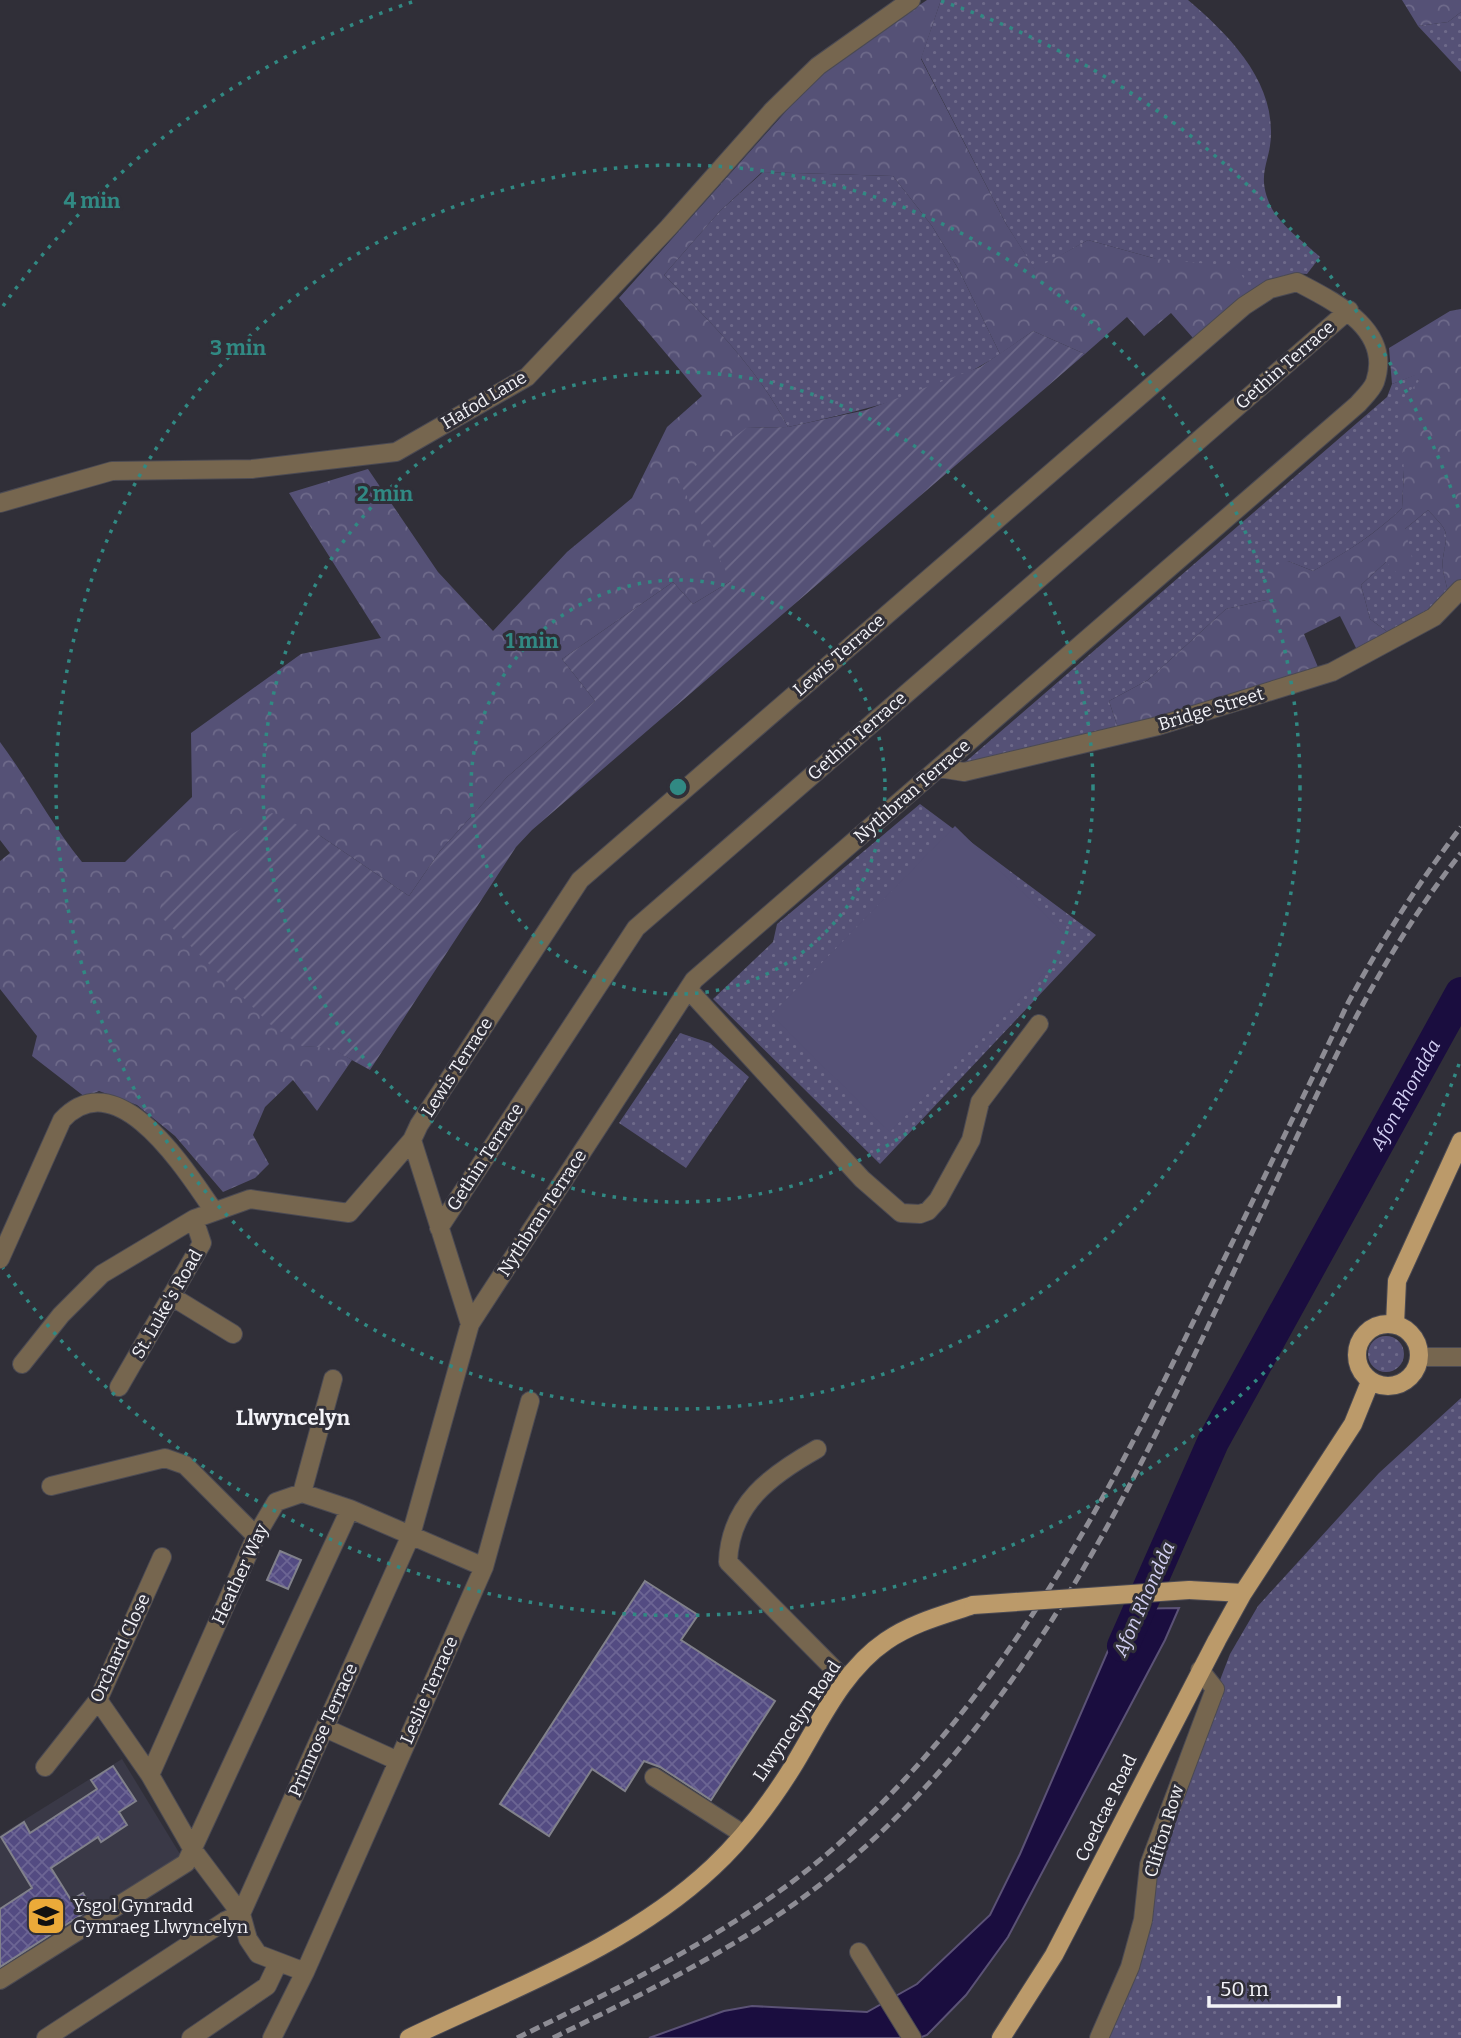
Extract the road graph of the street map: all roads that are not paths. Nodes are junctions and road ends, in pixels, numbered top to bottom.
1 (911, 0) edge
2 (1349, 310) junction
3 (0, 503) edge
4 (1461, 589) edge
5 (939, 768) junction
6 (688, 989) junction
7 (1039, 1024) dead end
8 (412, 1140) junction
9 (1461, 1141) edge
10 (214, 1210) junction
11 (194, 1219) junction
12 (439, 1228) junction
13 (0, 1258) edge
14 (171, 1296) junction
15 (470, 1324) junction
16 (1395, 1324) junction
17 (233, 1334) dead end
18 (1420, 1357) junction
19 (1461, 1357) edge
20 (22, 1364) dead end
21 (333, 1379) dead end
22 (1370, 1382) junction
23 (119, 1387) dead end
24 (530, 1401) dead end
25 (817, 1449) dead end
26 (51, 1486) dead end
27 (302, 1493) junction
28 (350, 1509) junction
29 (411, 1535) junction
30 (256, 1536) junction
31 (162, 1557) dead end
32 (484, 1567) junction
33 (1243, 1593) junction
34 (1200, 1670) junction
35 (845, 1680) junction
36 (98, 1700) junction
37 (325, 1728) junction
38 (398, 1761) junction
39 (45, 1768) dead end
40 (150, 1775) junction
41 (654, 1777) dead end
42 (743, 1834) junction
43 (192, 1850) junction
44 (241, 1914) junction
45 (859, 1952) dead end
46 (278, 1963) junction
47 (305, 1972) junction
48 (0, 1980) edge
49 (46, 2038) edge
50 (191, 2038) edge
51 (272, 2038) edge
52 (409, 2038) edge
53 (912, 2038) edge
54 (1001, 2038) edge
55 (1099, 2038) edge

1 - 3 street, Hafod Lane
2 - 5 street, Nythbran Terrace
2 - 8 street, Lewis Terrace
2 - 12 street, Gethin Terrace
4 - 5 street, Bridge Street
5 - 6 street, Nythbran Terrace
6 - 7 street
6 - 15 street, Nythbran Terrace
8 - 10 street, St. Luke's Road
8 - 12 street
9 - 16 main road
10 - 11 street, St. Luke's Road
10 - 13 street
11 - 14 street, St. Luke's Road
11 - 20 street, St. Luke's Road
12 - 15 street
14 - 17 street
14 - 23 street, St. Luke's Road
15 - 29 street, Primrose Terrace
16 - 18 main road
16 - 22 main road
18 - 19 street
18 - 22 main road
21 - 27 street
22 - 33 main road
24 - 32 street, Leslie Terrace
25 - 35 street
26 - 30 street
27 - 28 street
27 - 30 street, Heather Way
28 - 29 street
28 - 43 street
29 - 32 street
29 - 37 street, Primrose Terrace
30 - 40 street, Heather Way
31 - 36 street, Orchard Close
32 - 38 street, Leslie Terrace
33 - 34 main road, Coedcae Road
33 - 35 main road, Llwyncelyn Road, bridge
34 - 54 main road, Coedcae Road
34 - 55 street, Clifton Row
35 - 42 main road, Llwyncelyn Road
36 - 39 street, Orchard Close
36 - 40 street
37 - 38 street
37 - 44 street, Primrose Terrace
38 - 47 street, Leslie Terrace
40 - 43 street
41 - 42 street
42 - 52 main road, Llwyncelyn Road
43 - 44 street
43 - 48 street
44 - 46 street
44 - 49 street
45 - 53 street
46 - 47 street
46 - 50 street
47 - 51 street, Leslie Terrace

